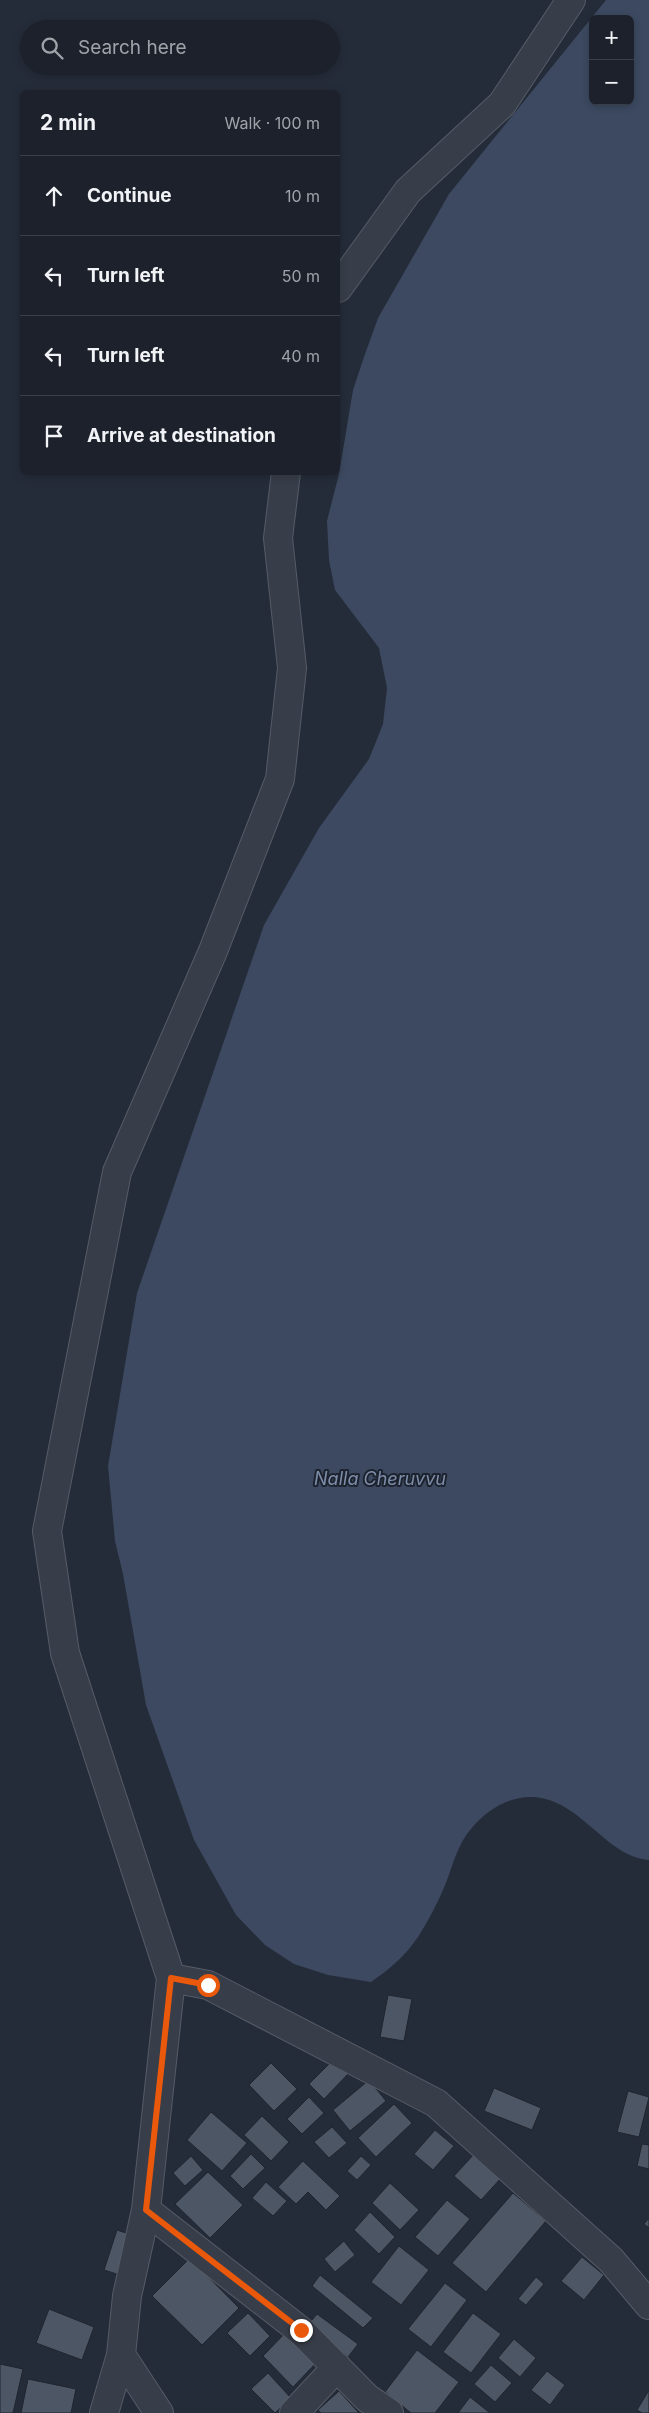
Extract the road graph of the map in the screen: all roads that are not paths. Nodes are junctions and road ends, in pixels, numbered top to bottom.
1 (571, 0) edge
2 (340, 285) edge
3 (286, 475) edge
4 (171, 1978) junction
5 (146, 2210) junction
6 (649, 2305) edge
7 (122, 2356) junction
8 (337, 2367) junction
9 (104, 2413) edge
10 (159, 2413) edge
11 (294, 2413) edge
12 (389, 2413) edge

1 - 2 street
3 - 4 street
4 - 5 street
4 - 6 street
5 - 7 street
5 - 8 street
7 - 9 street
7 - 10 street
8 - 11 street
8 - 12 street

